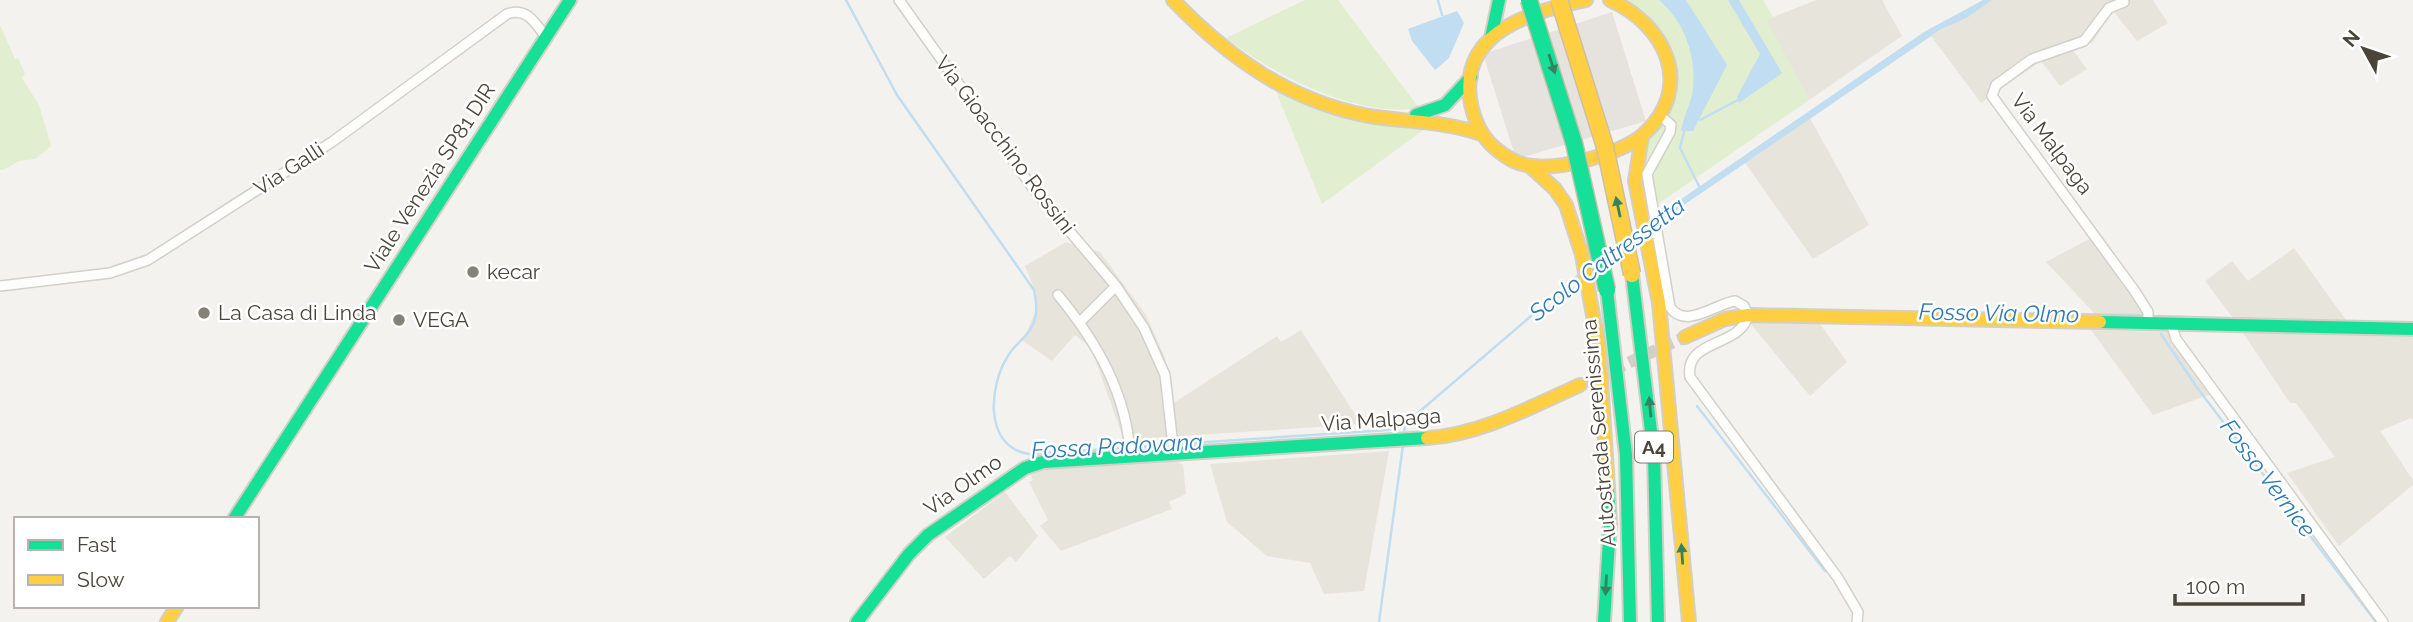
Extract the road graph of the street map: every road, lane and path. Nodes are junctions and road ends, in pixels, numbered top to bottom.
1 (570, 0) edge
2 (900, 0) edge
3 (1173, 0) edge
4 (1499, 0) edge
5 (1529, 0) edge
6 (1559, 0) edge
7 (1586, 0) edge
8 (1610, 0) edge
9 (2124, 2) dead end
10 (546, 37) junction
11 (1491, 38) junction
12 (1471, 77) junction
13 (1660, 115) junction
14 (1395, 119) junction
15 (1482, 134) junction
16 (1642, 136) junction
17 (1531, 167) junction
18 (1646, 205) junction
19 (1652, 238) junction
20 (0, 286) edge
21 (1116, 286) junction
22 (1058, 295) dead end
23 (1748, 315) junction
24 (1080, 322) junction
25 (2148, 323) junction
26 (2171, 323) junction
27 (2413, 329) edge
28 (1685, 337) tunnel mouth
29 (1580, 385) tunnel mouth
30 (1174, 448) junction
31 (1130, 451) junction
32 (235, 517) edge
33 (858, 622) edge
34 (1604, 622) edge
35 (1630, 622) edge
36 (1658, 622) edge
37 (1689, 622) edge
38 (1857, 622) edge
39 (2384, 622) edge

1 - 10 main road, Viale Venezia SP81 DIR
2 - 21 street, Via Gioacchino Rossini
3 - 14 main road
4 - 11 main road
5 -> 35 main road, Autostrada Serenissima / A4, bridge
36 -> 6 main road, A4, bridge
7 - 11 main road
8 - 13 main road
9 - 25 street, Via Malpaga
10 - 20 street, Via Galli
10 - 32 main road, Viale Venezia SP81 DIR
11 - 12 main road
12 - 14 main road
12 - 15 main road
13 - 16 main road
13 - 18 street
14 - 15 main road
15 - 17 main road
16 - 17 main road
16 - 18 main road
17 -> 34 main road
18 - 19 main road
19 - 23 street
37 -> 19 main road
21 - 24 street
21 - 30 street, Via Gioacchino Rossini
22 - 24 street
23 - 25 main road
23 - 28 main road
23 - 38 street
24 - 31 street
25 - 26 main road
26 - 27 main road
26 - 39 street
29 - 30 main road, Via Malpaga
30 - 31 main road, Via Olmo
31 - 33 main road, Via Olmo

